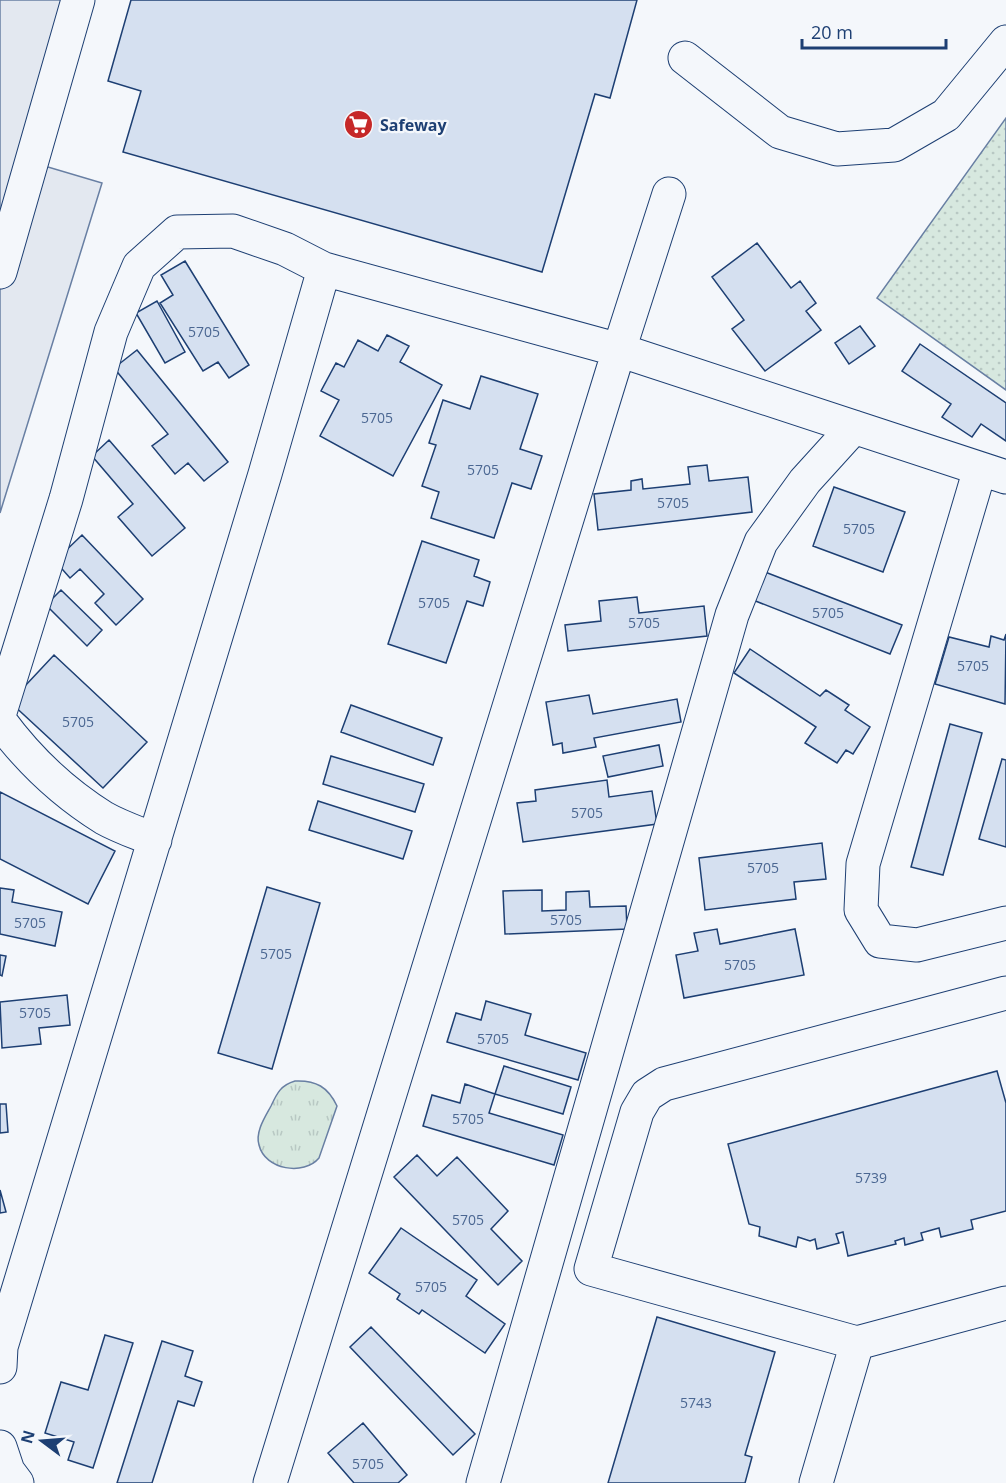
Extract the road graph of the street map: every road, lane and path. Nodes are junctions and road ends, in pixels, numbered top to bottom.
1 (78, 0) edge
2 (1006, 42) edge
3 (685, 58) dead end
4 (669, 195) dead end
5 (324, 269) junction
6 (0, 272) edge
7 (619, 350) junction
8 (854, 427) junction
9 (993, 473) edge
10 (0, 712) edge
11 (0, 721) edge
12 (155, 840) junction
13 (1006, 923) edge
14 (1006, 993) edge
15 (1006, 1303) edge
16 (857, 1343) junction
17 (0, 1367) edge
18 (0, 1447) edge
19 (17, 1483) edge
20 (270, 1483) edge
21 (483, 1483) edge
22 (816, 1483) edge

1 - 6 lane
2 - 3 lane
4 - 7 lane
5 - 7 lane
5 - 10 lane
5 - 12 lane
7 - 8 lane
7 - 20 lane
8 - 9 lane
8 - 21 lane
9 - 13 lane
11 - 12 lane
12 - 17 lane
14 - 16 lane
15 - 16 lane
16 - 22 lane
18 - 19 lane

